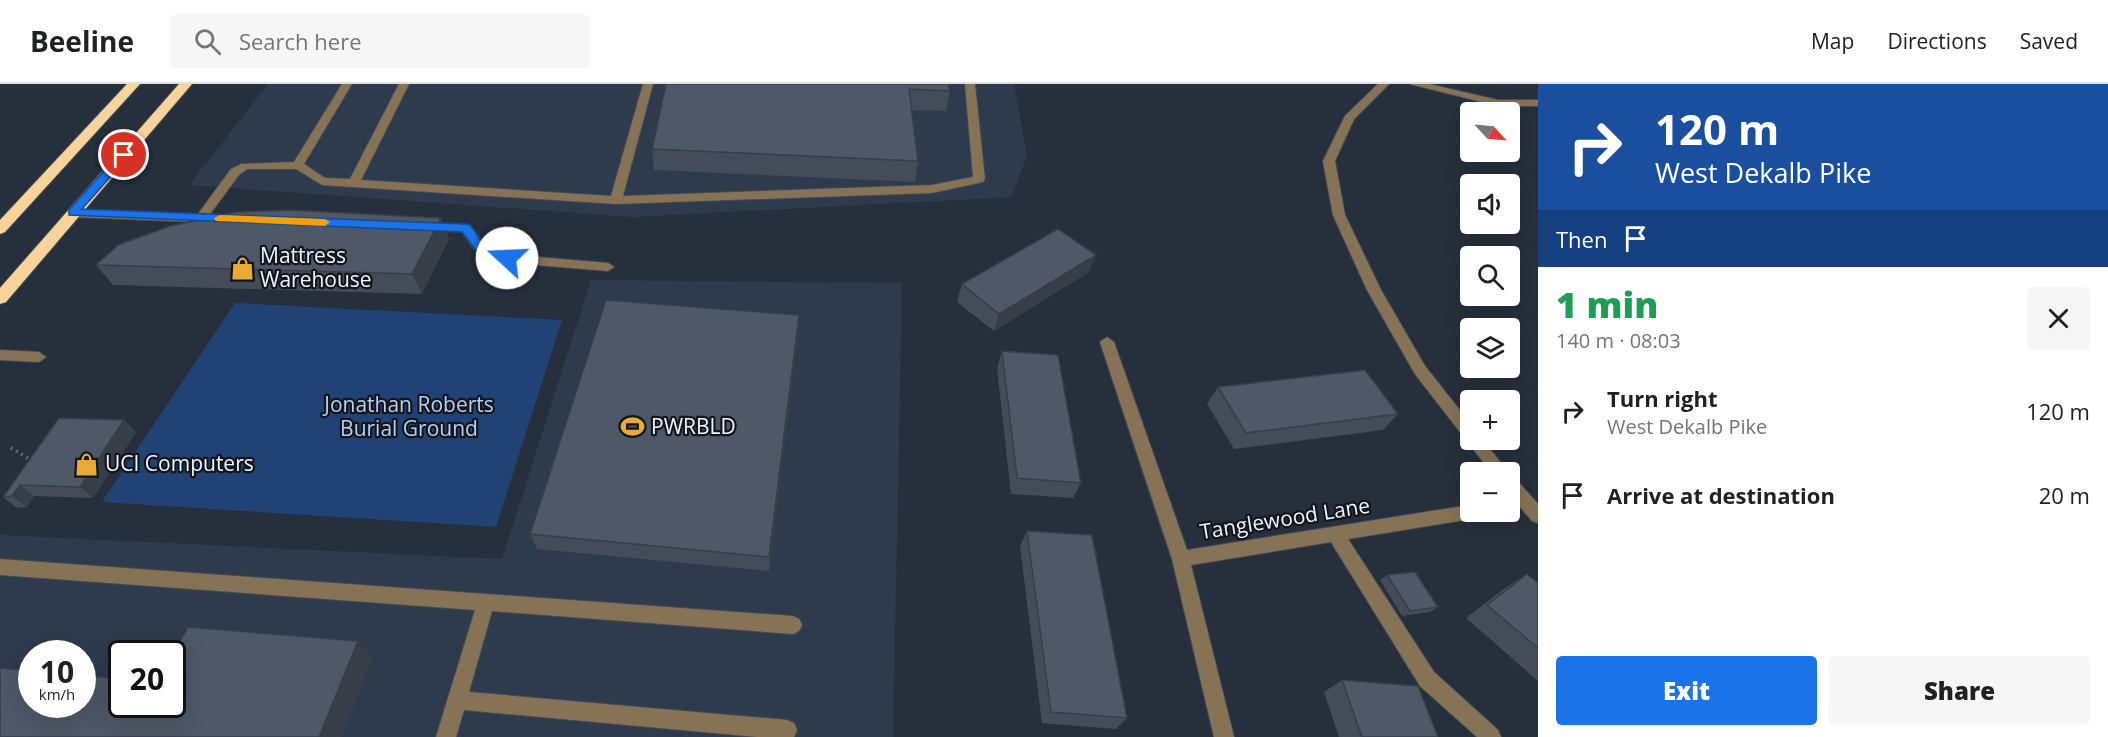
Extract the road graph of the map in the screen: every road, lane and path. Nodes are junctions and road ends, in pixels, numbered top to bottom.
1 (134, 84) edge
2 (186, 84) edge
3 (347, 84) edge
4 (404, 84) edge
5 (648, 84) edge
6 (970, 84) edge
7 (1384, 84) edge
8 (1415, 84) edge
9 (1538, 103) edge
10 (298, 165) junction
11 (354, 183) junction
12 (616, 200) junction
13 (73, 213) junction
14 (201, 218) junction
15 (236, 219) edge
16 (408, 226) edge
17 (0, 229) edge
18 (608, 267) dead end
19 (0, 298) edge
20 (1107, 342) dead end
21 (0, 355) edge
22 (39, 357) dead end
23 (1460, 421) edge
24 (11, 448) dead end
25 (1482, 450) edge
26 (40, 462) edge
27 (1492, 462) edge
28 (1520, 506) edge
29 (1460, 514) edge
30 (1538, 516) edge
31 (1335, 534) junction
32 (1181, 559) junction
33 (0, 567) edge
34 (486, 602) junction
35 (793, 625) dead end
36 (457, 700) junction
37 (787, 730) dead end
38 (446, 737) edge
39 (1224, 737) edge
40 (1491, 737) edge

1 - 17 highway
2 - 13 highway
3 - 10 street
4 - 11 street
5 - 12 street
6 - 12 street
7 - 23 street
8 - 9 street
10 - 11 street
10 - 14 street
11 - 12 street
13 - 14 street
13 - 19 highway
14 - 15 street
16 - 18 street
20 - 32 street
21 - 22 street
24 - 26 path
25 - 27 street
28 - 30 street
29 - 31 street, Tanglewood Lane
31 - 32 street, Tanglewood Lane
31 - 40 street
32 - 39 street, Tanglewood Lane
33 - 34 street
34 - 35 street
34 - 36 street
36 - 37 street
36 - 38 street

